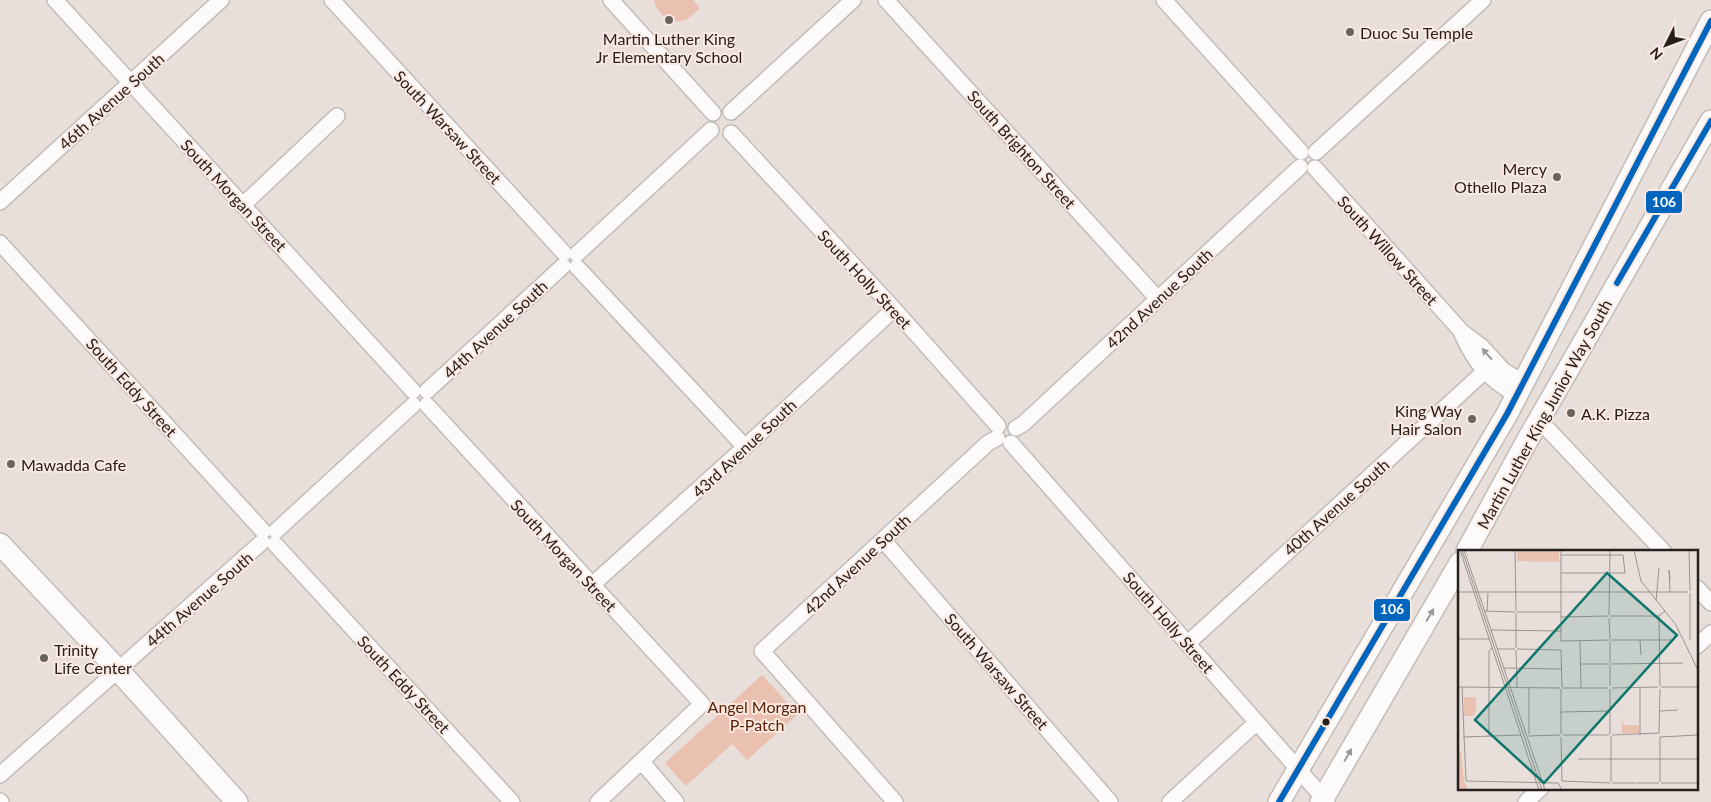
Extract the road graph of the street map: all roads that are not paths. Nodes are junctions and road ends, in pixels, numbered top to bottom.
1 (55, 0) edge
2 (221, 0) edge
3 (332, 0) edge
4 (611, 0) edge
5 (853, 0) edge
6 (886, 0) edge
7 (1164, 0) edge
8 (1483, 0) edge
9 (1711, 21) edge
10 (131, 82) junction
11 (713, 112) junction
12 (731, 112) junction
13 (337, 116) dead end
14 (1711, 121) edge
15 (711, 130) junction
16 (731, 133) junction
17 (1308, 160) junction
18 (0, 202) edge
19 (244, 205) junction
20 (0, 243) edge
21 (570, 260) junction
22 (1158, 299) junction
23 (894, 310) junction
24 (1462, 332) junction
25 (1485, 371) junction
26 (1520, 388) junction
27 (420, 398) junction
28 (1539, 420) junction
29 (997, 432) junction
30 (1013, 436) junction
31 (745, 447) junction
32 (269, 537) junction
33 (883, 540) junction
34 (0, 544) edge
35 (1468, 550) edge
36 (1662, 550) edge
37 (1458, 566) edge
38 (592, 585) junction
39 (1698, 589) edge
40 (1711, 603) edge
41 (1711, 633) edge
42 (1188, 643) junction
43 (1698, 645) edge
44 (118, 670) junction
45 (1257, 722) junction
46 (642, 762) junction
47 (1298, 768) junction
48 (0, 775) edge
49 (1539, 790) edge
50 (1324, 801) edge
51 (237, 802) edge
52 (512, 802) edge
53 (598, 802) edge
54 (676, 802) edge
55 (895, 802) edge
56 (1110, 802) edge
57 (1170, 802) edge
58 (1279, 802) edge
59 (1526, 802) edge

1 - 10 street, South Morgan Street
2 - 10 street, 46th Avenue South
3 - 21 street, South Warsaw Street
4 - 11 street
5 - 12 street
6 - 22 street, South Brighton Street
7 - 17 street, South Willow Street
8 - 17 street, 42nd Avenue South
9 - 26 main road, Martin Luther King Junior Way South
10 - 18 street, 46th Avenue South
10 - 19 street, South Morgan Street
11 - 12 street
11 - 15 street
12 - 16 street
13 - 19 street
14 - 28 main road, Martin Luther King Junior Way South
15 - 16 street
15 - 21 street, 44th Avenue South
16 - 23 street, South Holly Street
17 - 22 street, 42nd Avenue South
17 - 24 street, South Willow Street
19 - 27 street, South Morgan Street
20 - 32 street, South Eddy Street
21 - 27 street, 44th Avenue South
21 - 31 street, South Warsaw Street
22 - 30 street, 42nd Avenue South
23 - 29 street, South Holly Street
23 - 31 street, 43rd Avenue South
24 - 25 street, South Willow Street
26 -> 24 street, South Willow Street
25 - 26 street, South Willow Street
25 - 42 street, 40th Avenue South
26 - 47 main road, Martin Luther King Junior Way South
27 - 32 street, 44th Avenue South
27 - 38 street, South Morgan Street
28 - 35 main road, Martin Luther King Junior Way South
28 - 36 street
29 - 30 street
29 - 33 street, 42nd Avenue South
30 - 42 street, South Holly Street
31 - 38 street, 43rd Avenue South
32 - 44 street, 44th Avenue South
32 - 52 street, South Eddy Street
33 - 55 street, 42nd Avenue South
33 - 56 street, South Warsaw Street
34 - 44 main road
50 -> 37 main road
38 - 46 street, South Morgan Street
39 - 40 street
41 - 43 street
42 - 45 street, South Holly Street
44 - 48 street, 44th Avenue South
44 - 51 main road
45 - 47 street, South Holly Street
45 - 57 street
46 - 53 street
46 - 54 street
47 - 50 street, South Holly Street
47 - 58 main road, Martin Luther King Junior Way South
49 - 59 street

